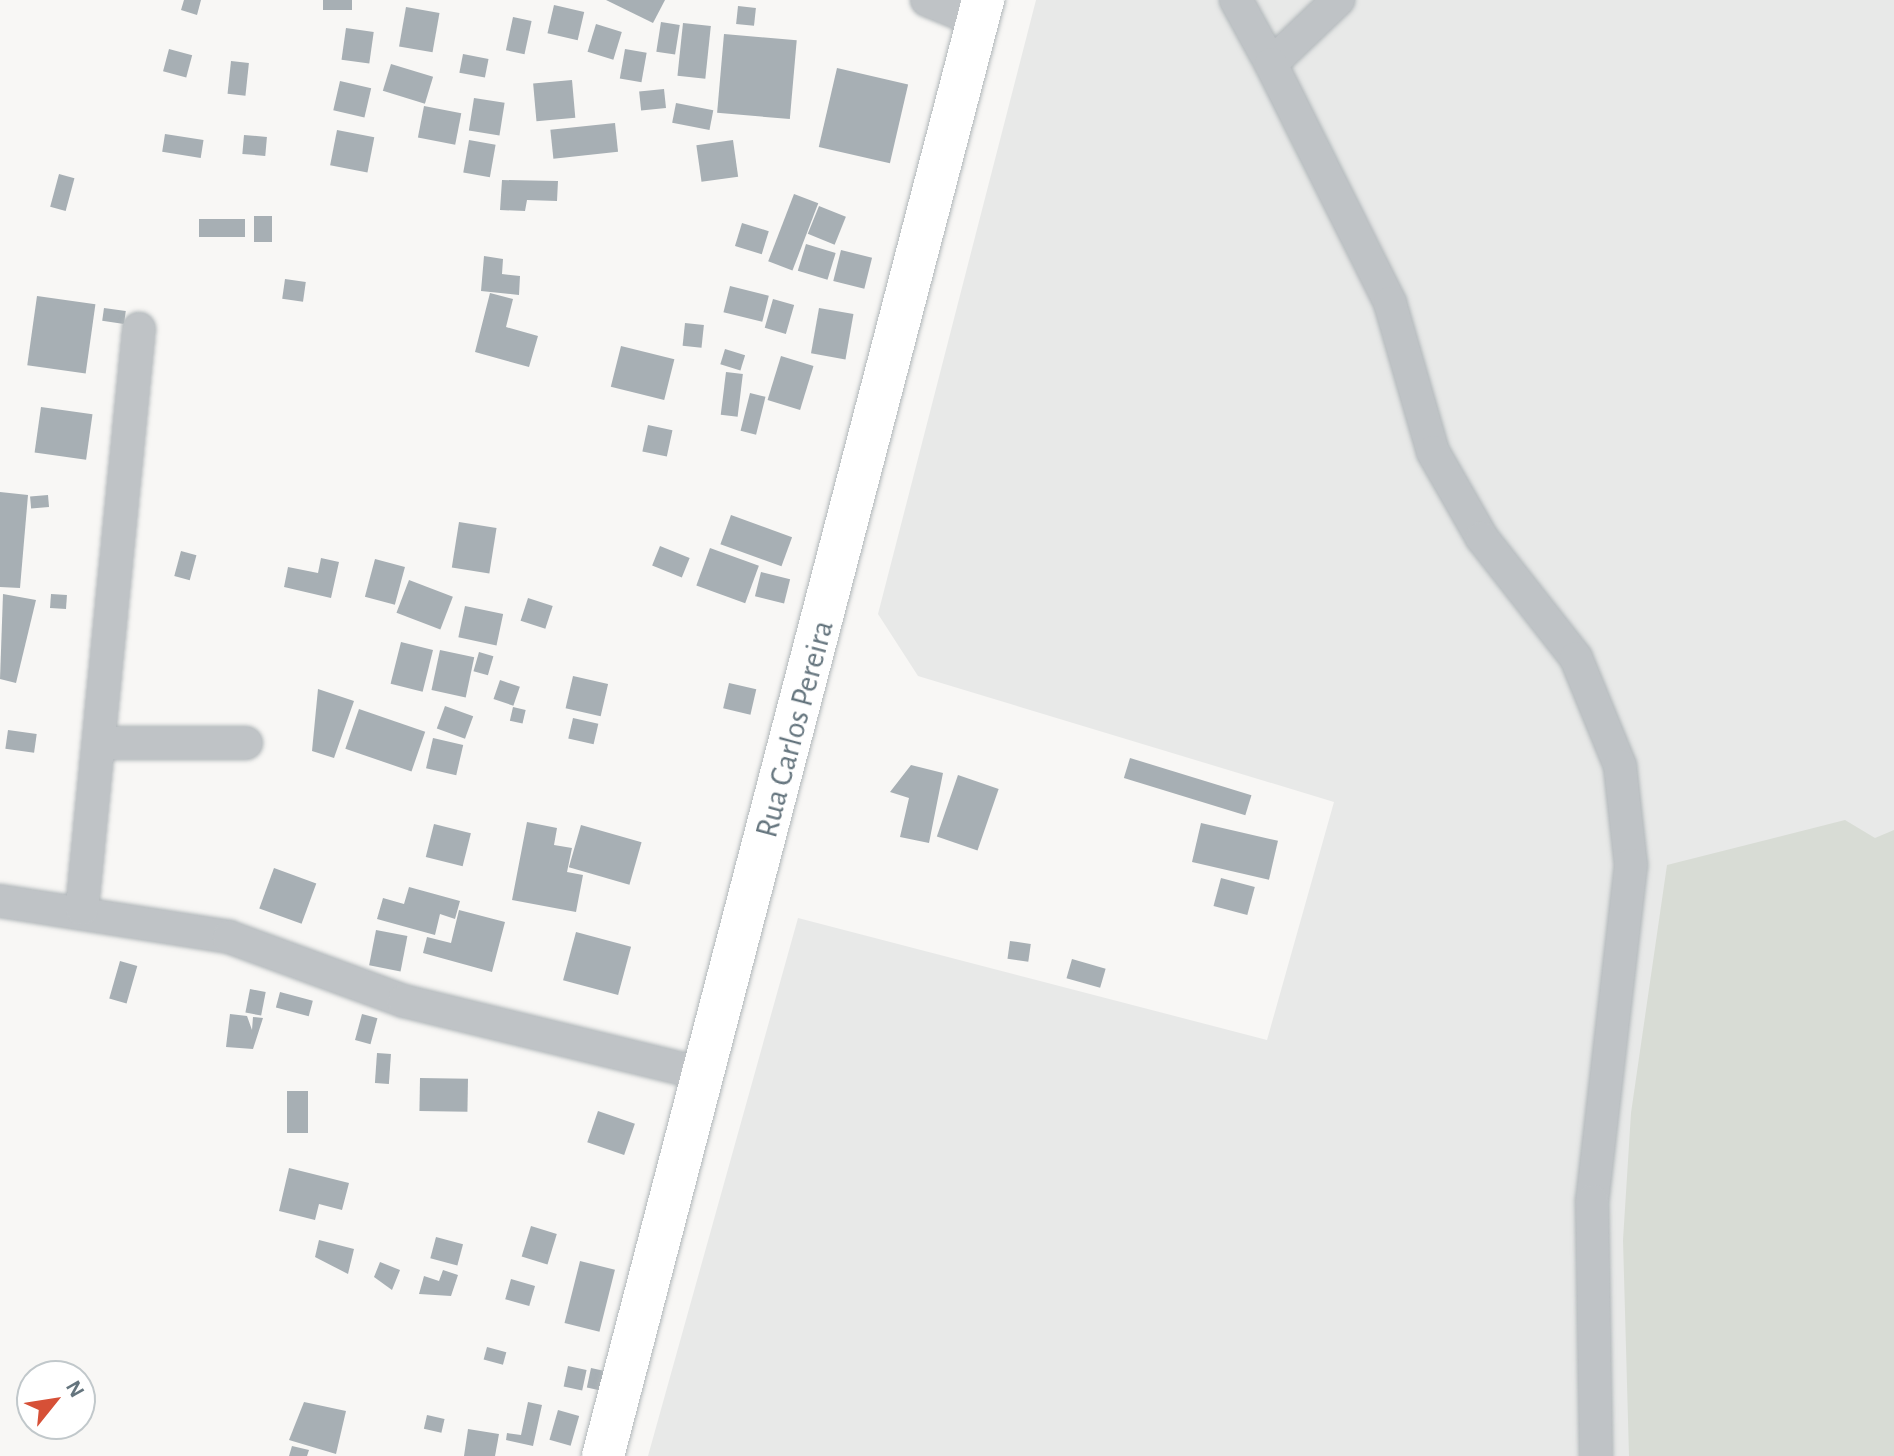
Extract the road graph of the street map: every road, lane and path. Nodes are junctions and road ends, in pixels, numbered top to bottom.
1 (927, 0) edge
2 (1236, 0) edge
3 (1338, 0) edge
4 (980, 10) edge
5 (1271, 64) junction
6 (139, 329) dead end
7 (101, 743) junction
8 (246, 743) dead end
9 (0, 901) edge
10 (82, 909) junction
11 (703, 1074) junction
12 (603, 1456) edge
13 (1596, 1456) edge

1 - 4 street
2 - 5 street
3 - 5 street
4 - 11 main road, Rua Carlos Pereira
5 - 13 street
6 - 7 street
7 - 8 street
7 - 10 street
9 - 10 street
10 - 11 street
11 - 12 main road, Rua Carlos Pereira

